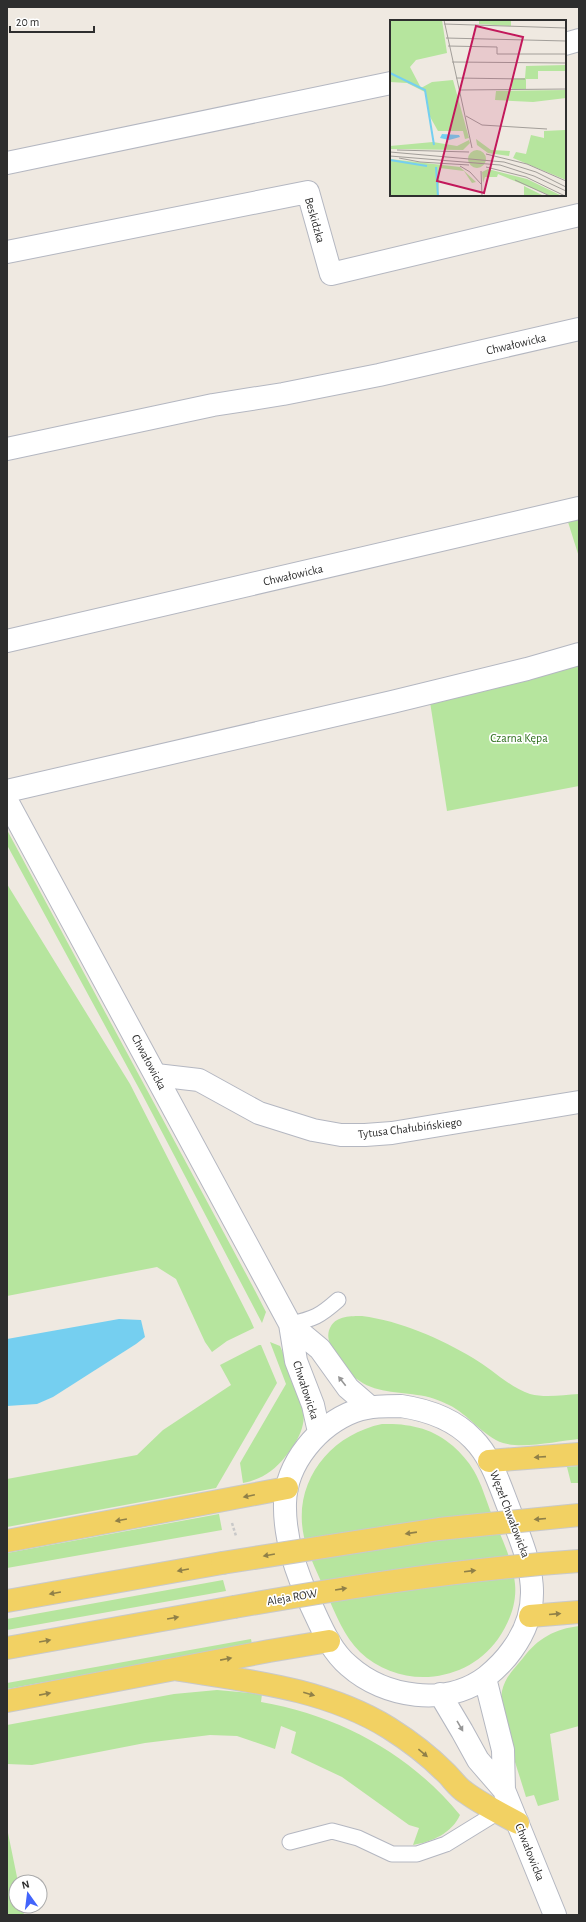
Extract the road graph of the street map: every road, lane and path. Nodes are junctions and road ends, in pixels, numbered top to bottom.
1 (579, 40) edge
2 (566, 44) edge
3 (390, 83) edge
4 (7, 163) edge
5 (579, 215) edge
6 (7, 252) edge
7 (579, 329) edge
8 (7, 449) edge
9 (579, 508) edge
10 (7, 641) edge
11 (579, 654) edge
12 (7, 791) edge
13 (7, 800) edge
14 (156, 1075) junction
15 (579, 1102) edge
16 (338, 1300) dead end
17 (290, 1324) junction
18 (370, 1407) junction
19 (319, 1432) junction
20 (579, 1454) edge
21 (489, 1461) junction
22 (287, 1488) junction
23 (579, 1515) edge
24 (7, 1541) edge
25 (579, 1561) edge
26 (7, 1601) edge
27 (579, 1612) edge
28 (530, 1616) junction
29 (329, 1641) junction
30 (7, 1648) edge
31 (174, 1669) junction
32 (485, 1678) junction
33 (440, 1694) junction
34 (7, 1701) edge
35 (504, 1790) junction
36 (498, 1812) junction
37 (518, 1823) junction
38 (290, 1842) dead end
39 (555, 1915) edge

1 - 2 street
3 - 4 street
5 - 6 street, Beskidzka
7 - 8 street, Chwałowicka
9 - 10 street, Chwałowicka
11 - 12 street
13 - 14 street, Chwałowicka
14 - 15 street, Tytusa Chałubińskiego
14 - 17 street, Chwałowicka
16 - 17 lane
18 -> 17 street, Chwałowicka
17 - 19 street, Chwałowicka
18 - 19 street, Węzeł Chwałowicka
18 - 21 street, Węzeł Chwałowicka
19 - 22 street, Węzeł Chwałowicka
20 -> 21 main road
21 - 28 street, Węzeł Chwałowicka
22 -> 24 main road
22 - 29 street, Węzeł Chwałowicka
23 -> 26 main road, bridge
30 -> 25 main road, Aleja ROW, bridge
28 -> 27 main road
28 - 32 street, Węzeł Chwałowicka
31 -> 29 main road
29 - 33 street, Węzeł Chwałowicka
34 -> 31 main road
31 -> 36 main road
32 - 33 street, Węzeł Chwałowicka
32 - 35 street, Chwałowicka
33 -> 35 street, Chwałowicka
35 - 37 street, Chwałowicka
36 - 37 main road
36 - 38 lane
37 - 39 street, Chwałowicka

